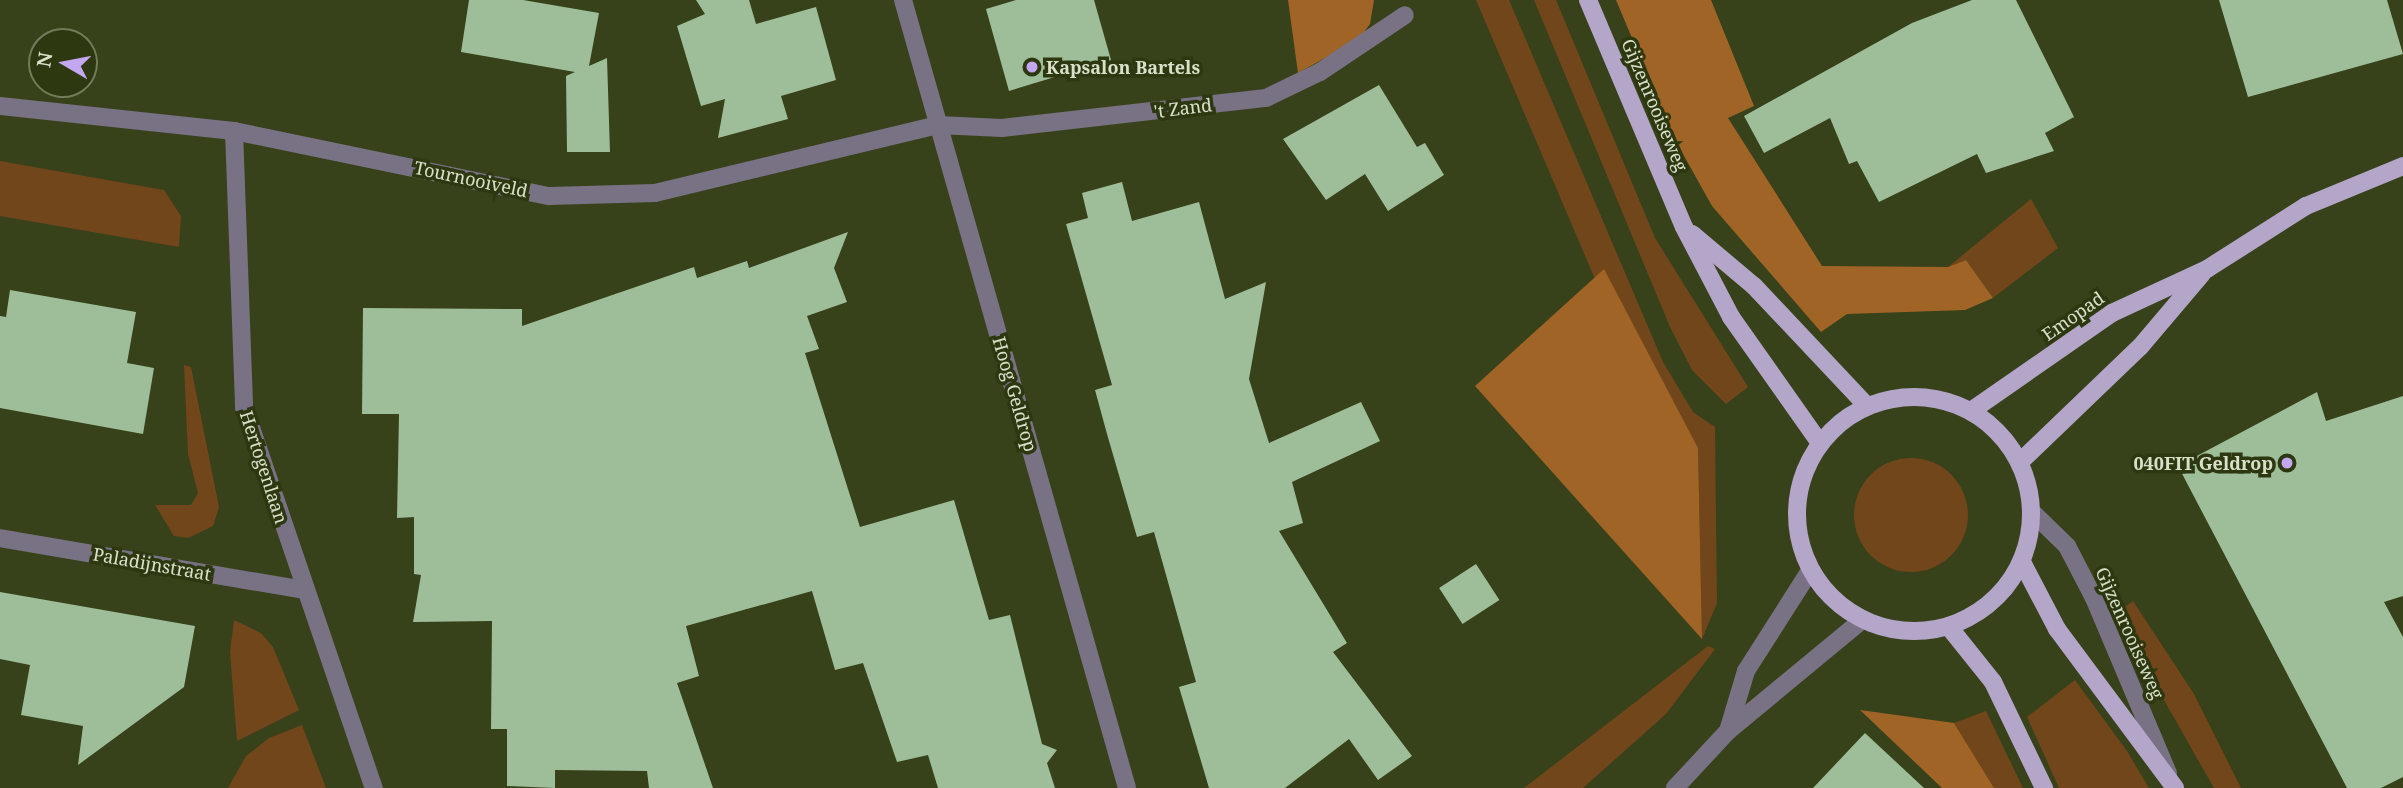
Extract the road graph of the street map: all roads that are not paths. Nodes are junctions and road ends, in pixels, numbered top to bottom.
1 (903, 0) edge
2 (1588, 0) edge
3 (1405, 15) dead end
4 (0, 106) edge
5 (938, 125) junction
6 (234, 131) junction
7 (2403, 166) edge
8 (1684, 227) junction
9 (2207, 269) junction
10 (1867, 406) junction
11 (1971, 411) junction
12 (1820, 443) junction
13 (2020, 462) junction
14 (2032, 512) junction
15 (0, 538) edge
16 (2022, 562) junction
17 (1809, 572) junction
18 (303, 590) junction
19 (1862, 620) junction
20 (1949, 627) junction
21 (1728, 731) junction
22 (2173, 785) edge
23 (374, 788) edge
24 (1127, 788) edge
25 (1675, 788) edge
26 (2043, 788) edge

1 - 5 street, Hoog Geldrop
2 - 8 main road, Gijzenrooiseweg
3 - 5 street, 't Zand
4 - 6 street, Tournooiveld
5 - 6 street, Tournooiveld
5 - 24 street, Hoog Geldrop
6 - 18 street, Hertogenlaan
7 - 9 main road, Emopad
8 - 10 main road, Gijzenrooiseweg
8 - 12 main road, Gijzenrooiseweg
9 - 11 main road, Emopad
9 - 13 main road, Emopad
10 - 11 main road
10 - 12 main road
11 - 13 main road
12 - 17 main road
13 - 14 main road
14 - 16 main road
14 - 22 street, Gijzenrooiseweg
15 - 18 street, Paladijnstraat
16 - 20 main road
16 - 22 main road, Gijzenrooiseweg
17 - 19 main road
17 - 21 street
18 - 23 street, Hertogenlaan
19 - 20 main road
19 - 21 street
20 - 26 main road
21 - 25 street

